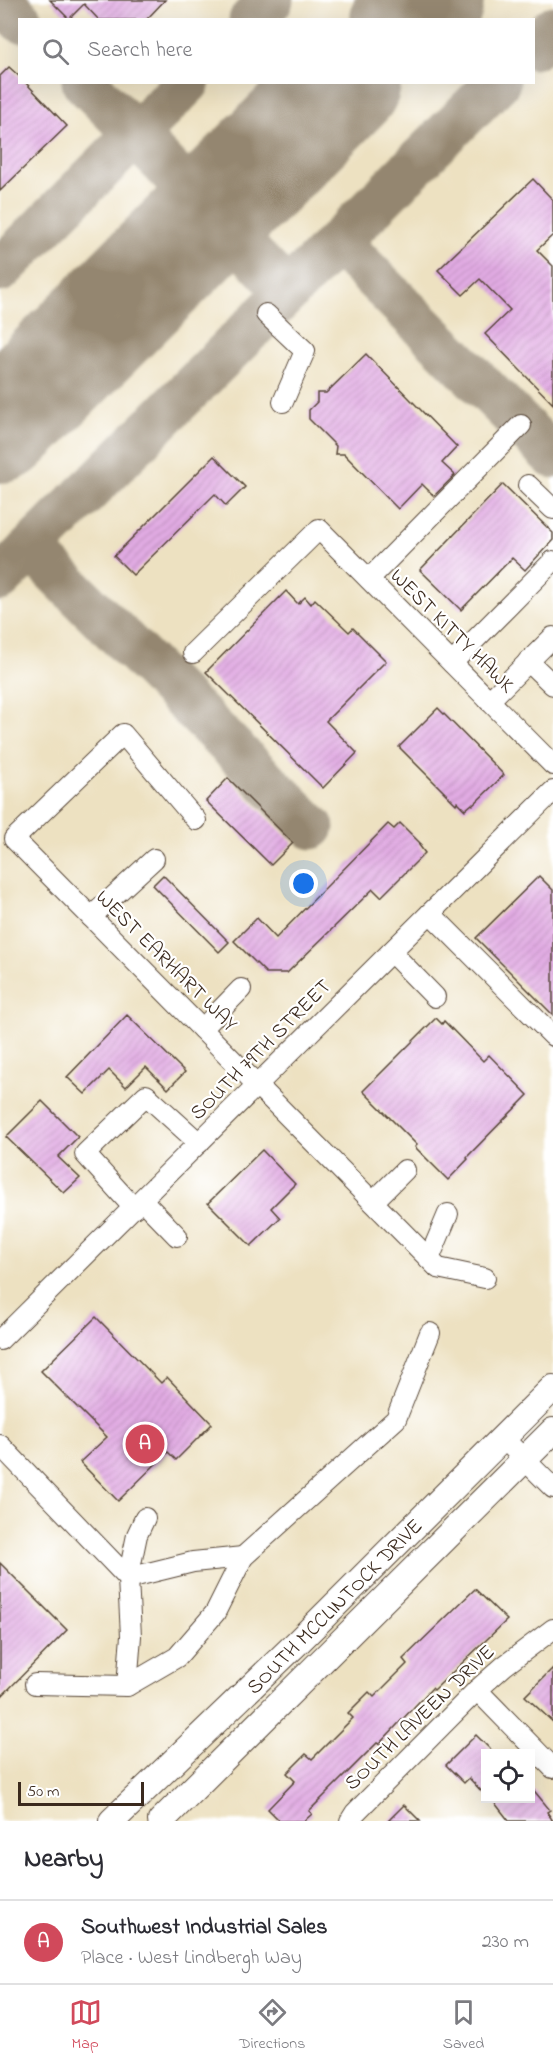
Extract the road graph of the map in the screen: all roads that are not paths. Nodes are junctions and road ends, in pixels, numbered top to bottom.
1 (266, 314) dead end
2 (284, 402) dead end
3 (521, 425) dead end
4 (528, 485) dead end
5 (553, 510) edge
6 (553, 561) edge
7 (369, 579) junction
8 (553, 637) edge
9 (193, 653) dead end
10 (528, 661) junction
11 (452, 663) junction
12 (553, 685) edge
13 (489, 701) junction
14 (553, 765) edge
15 (553, 792) edge
16 (196, 820) dead end
17 (154, 859) dead end
18 (430, 913) junction
19 (91, 917) junction
20 (391, 952) junction
21 (241, 989) dead end
22 (435, 997) dead end
23 (202, 1029) junction
24 (553, 1036) edge
25 (257, 1085) junction
26 (199, 1143) junction
27 (405, 1170) dead end
28 (373, 1202) junction
29 (138, 1204) junction
30 (448, 1214) dead end
31 (177, 1236) dead end
32 (433, 1264) junction
33 (485, 1278) dead end
34 (430, 1333) dead end
35 (0, 1340) edge
36 (553, 1388) edge
37 (553, 1431) edge
38 (502, 1438) junction
39 (0, 1445) edge
40 (524, 1459) junction
41 (553, 1488) edge
42 (145, 1518) dead end
43 (243, 1557) junction
44 (128, 1578) junction
45 (553, 1629) edge
46 (35, 1684) dead end
47 (127, 1686) junction
48 (477, 1690) junction
49 (553, 1768) edge
50 (112, 1821) edge
51 (162, 1821) edge
52 (350, 1821) edge

1 - 2 street
3 - 7 street
4 - 5 street
6 - 11 street
7 - 9 street, WEST KITTY HAWK
7 - 11 street, WEST KITTY HAWK
8 - 10 street
10 - 12 street
10 - 13 street
11 - 13 street, WEST KITTY HAWK
13 - 14 street, WEST KITTY HAWK
15 - 18 street, SOUTH 79TH STREET
16 - 19 street, WEST EARHART WAY
17 - 19 street
18 - 20 street, SOUTH 79TH STREET
18 - 24 street
19 - 23 street, WEST EARHART WAY
20 - 22 street
20 - 25 street, SOUTH 79TH STREET
21 - 23 street
23 - 25 street, WEST EARHART WAY
25 - 26 street, SOUTH 79TH STREET
25 - 28 street, WEST EARHART WAY
26 - 29 street, SOUTH 79TH STREET
26 - 29 street
27 - 28 street
28 - 32 street, WEST EARHART WAY
29 - 31 street
29 - 35 street, SOUTH 79TH STREET
30 - 32 street
32 - 33 street
34 - 43 street
36 - 38 main road, SOUTH MCCLINTOCK DRIVE
37 - 40 main road, SOUTH MCCLINTOCK DRIVE
38 - 40 street
38 - 50 main road, SOUTH MCCLINTOCK DRIVE
39 - 44 street
40 - 41 street
40 - 51 main road, SOUTH MCCLINTOCK DRIVE
42 - 44 street
43 - 44 street
43 - 47 street
44 - 47 street
45 - 48 street, SOUTH LAVEEN DRIVE
46 - 47 street
48 - 49 street
48 - 52 street, SOUTH LAVEEN DRIVE

